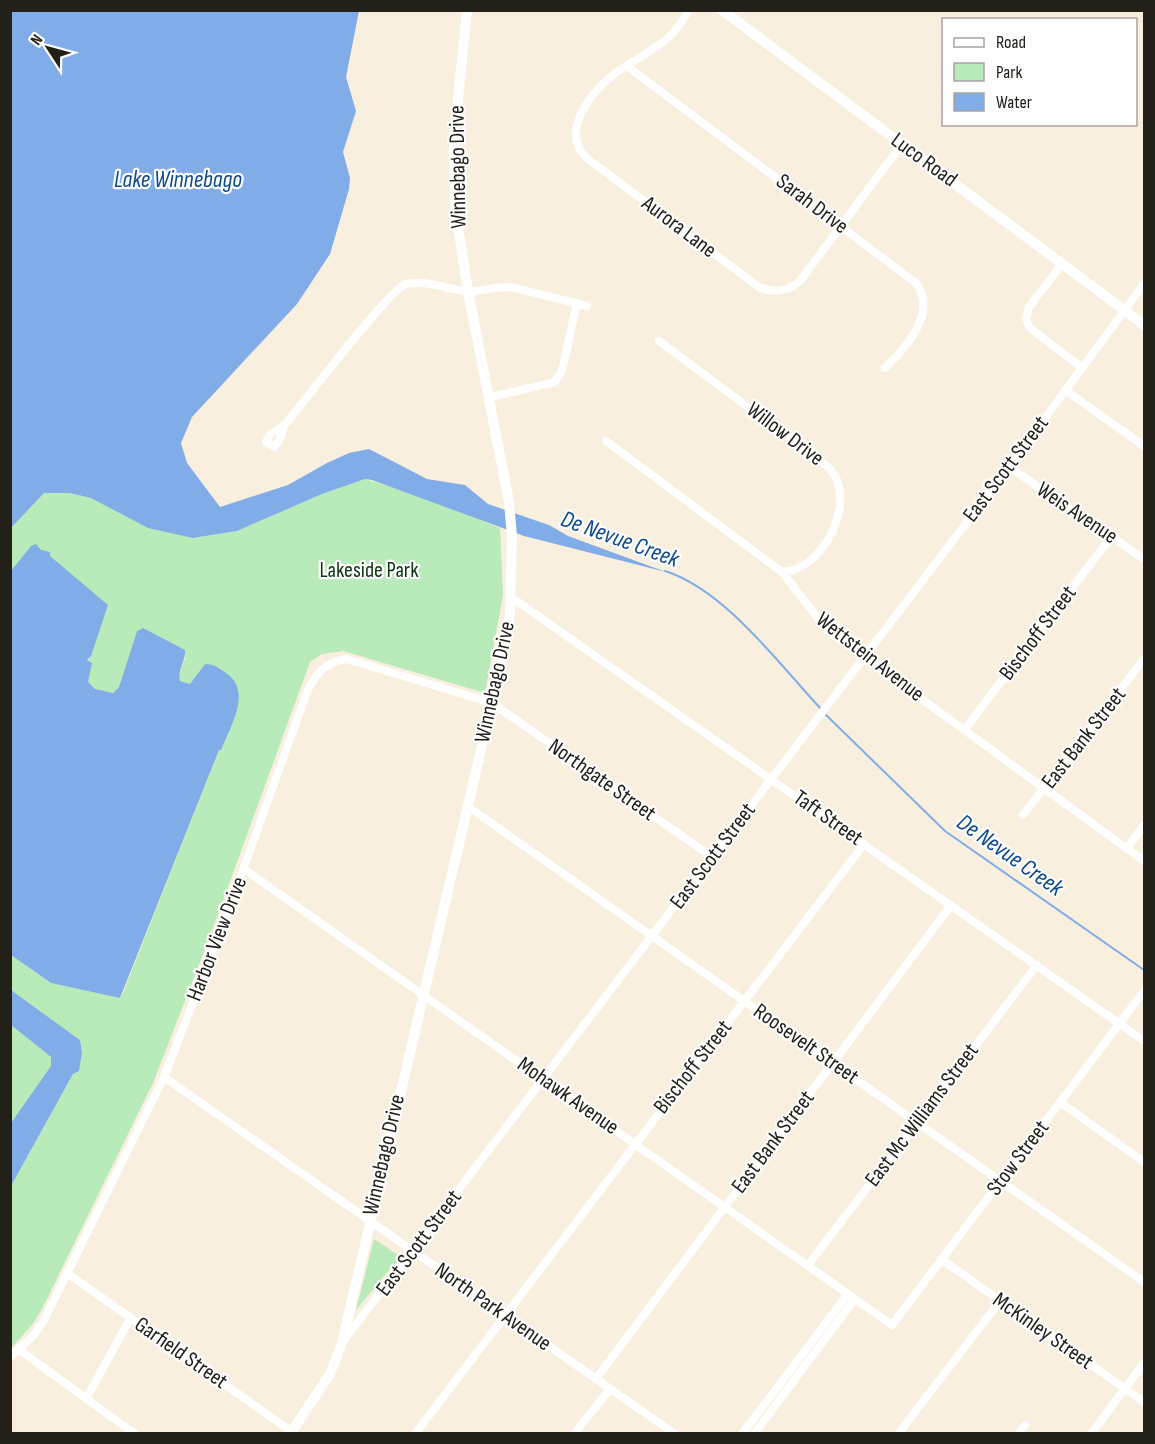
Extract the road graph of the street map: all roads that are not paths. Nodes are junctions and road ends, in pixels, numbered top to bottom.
1 (467, 10) edge
2 (689, 10) edge
3 (722, 10) edge
4 (627, 66) junction
5 (902, 144) junction
6 (841, 226) junction
7 (1062, 264) junction
8 (1144, 284) edge
9 (468, 291) junction
10 (577, 303) junction
11 (587, 306) dead end
12 (1124, 311) junction
13 (1144, 325) edge
14 (660, 341) dead end
15 (1082, 367) junction
16 (885, 368) dead end
17 (1065, 390) junction
18 (491, 397) junction
19 (284, 426) dead end
20 (606, 441) dead end
21 (1144, 446) edge
22 (1009, 467) junction
23 (1112, 537) junction
24 (1144, 560) edge
25 (782, 572) junction
26 (511, 597) junction
27 (864, 657) junction
28 (1144, 659) edge
29 (492, 703) junction
30 (965, 729) junction
31 (772, 778) junction
32 (1046, 788) junction
33 (467, 806) junction
34 (1023, 815) dead end
35 (1144, 825) edge
36 (864, 844) junction
37 (1127, 848) junction
38 (712, 857) junction
39 (1144, 861) edge
40 (244, 869) junction
41 (951, 905) junction
42 (652, 935) junction
43 (1036, 965) junction
44 (1144, 991) edge
45 (423, 992) junction
46 (745, 1000) junction
47 (1120, 1024) junction
48 (1144, 1041) edge
49 (832, 1064) junction
50 (164, 1077) junction
51 (543, 1079) junction
52 (1060, 1102) junction
53 (917, 1122) junction
54 (634, 1143) junction
55 (1144, 1162) edge
56 (1001, 1181) junction
57 (724, 1207) junction
58 (369, 1221) junction
59 (413, 1252) junction
60 (941, 1259) junction
61 (808, 1265) junction
62 (67, 1273) junction
63 (1144, 1282) edge
64 (851, 1297) junction
65 (1000, 1301) junction
66 (504, 1315) junction
67 (131, 1317) junction
68 (892, 1325) joint
69 (342, 1344) junction
70 (18, 1349) junction
71 (10, 1357) edge
72 (1144, 1363) edge
73 (596, 1379) junction
74 (610, 1389) junction
75 (1125, 1389) junction
76 (86, 1399) junction
77 (1144, 1402) edge
78 (1025, 1425) dead end
79 (292, 1433) edge
80 (135, 1434) edge
81 (415, 1434) edge
82 (574, 1434) edge
83 (675, 1434) edge
84 (742, 1434) edge
85 (754, 1434) edge
86 (898, 1434) edge
87 (1018, 1434) edge
88 (1091, 1434) edge

1 - 9 main road, Winnebago Drive
2 - 4 street, Aurora Lane
3 - 5 main road, Luco Road
4 - 6 street, Sarah Drive
4 - 6 street, Aurora Lane
5 - 6 street, Aurora Lane
5 - 7 main road, Luco Road
6 - 16 street, Sarah Drive
7 - 12 main road, Luco Road
7 - 15 street
8 - 12 street, East Scott Street
9 - 10 street
9 - 18 main road, Winnebago Drive
9 - 19 street
10 - 11 street
10 - 18 street
12 - 13 main road, Luco Road
12 - 15 street, East Scott Street
14 - 25 street, Willow Drive
15 - 17 street, East Scott Street
17 - 21 street
17 - 22 street, East Scott Street
18 - 26 main road, Winnebago Drive
20 - 25 street, Wettstein Avenue
22 - 23 street, Weis Avenue
22 - 27 street, East Scott Street
23 - 24 street, Weis Avenue
23 - 30 street, Bischoff Street
25 - 27 street, Wettstein Avenue
26 - 29 main road, Winnebago Drive
26 - 31 street, Taft Street
27 - 30 street, Wettstein Avenue
27 - 31 street, East Scott Street
28 - 32 street, East Bank Street
29 - 33 main road, Winnebago Drive
29 - 38 street, Northgate Street
29 - 40 street, Harbor View Drive
30 - 32 street, Wettstein Avenue
31 - 36 street, Taft Street
31 - 38 street, East Scott Street
32 - 34 street, East Bank Street
32 - 37 street, Wettstein Avenue
33 - 42 street, Roosevelt Street
33 - 45 main road, Winnebago Drive
35 - 37 street
36 - 41 street, Taft Street
36 - 46 street, Bischoff Street
37 - 39 street, Wettstein Avenue
38 - 42 street, East Scott Street
40 - 45 street, Mohawk Avenue
40 - 50 street, Harbor View Drive
41 - 43 street, Taft Street
41 - 49 street, East Bank Street
42 - 46 street, Roosevelt Street
42 - 51 street, East Scott Street
43 - 47 street, Taft Street
43 - 53 street, East Mc Williams Street
44 - 47 street, Stow Street
45 - 51 street, Mohawk Avenue
45 - 58 main road, Winnebago Drive
46 - 49 street, Roosevelt Street
46 - 54 street, Bischoff Street
47 - 48 street, Taft Street
47 - 52 street, Stow Street
49 - 53 street, Roosevelt Street
49 - 57 street, East Bank Street
50 - 58 street, North Park Avenue
50 - 62 street, Harbor View Drive
51 - 54 street, Mohawk Avenue
51 - 59 street, East Scott Street
52 - 55 street
52 - 56 street, Stow Street
53 - 56 street, Roosevelt Street
53 - 61 street, East Mc Williams Street
54 - 57 street, Mohawk Avenue
54 - 66 street, Bischoff Street
56 - 60 street, Stow Street
56 - 63 street, Roosevelt Street
57 - 61 street, Mohawk Avenue
57 - 73 street, East Bank Street
58 - 59 street, North Park Avenue
58 - 69 main road, Winnebago Drive
59 - 66 street, North Park Avenue
59 - 69 street, East Scott Street
60 - 65 street, McKinley Street
60 - 68 street, Stow Street
61 - 64 street, Mohawk Avenue
62 - 67 street, Garfield Street
62 - 70 street, Harbor View Drive
64 - 68 street, Mohawk Avenue
64 - 84 street
64 - 85 street
65 - 75 street, McKinley Street
65 - 86 street
66 - 73 street, North Park Avenue
66 - 81 street, Bischoff Street
67 - 76 street
67 - 79 street, Garfield Street
69 - 79 main road, East Scott Street
70 - 71 street, Harbor View Drive
70 - 76 street
72 - 75 street
73 - 74 street, North Park Avenue
74 - 82 street
74 - 83 street, North Park Avenue
75 - 77 street, McKinley Street
75 - 88 street
76 - 80 street
78 - 87 street

